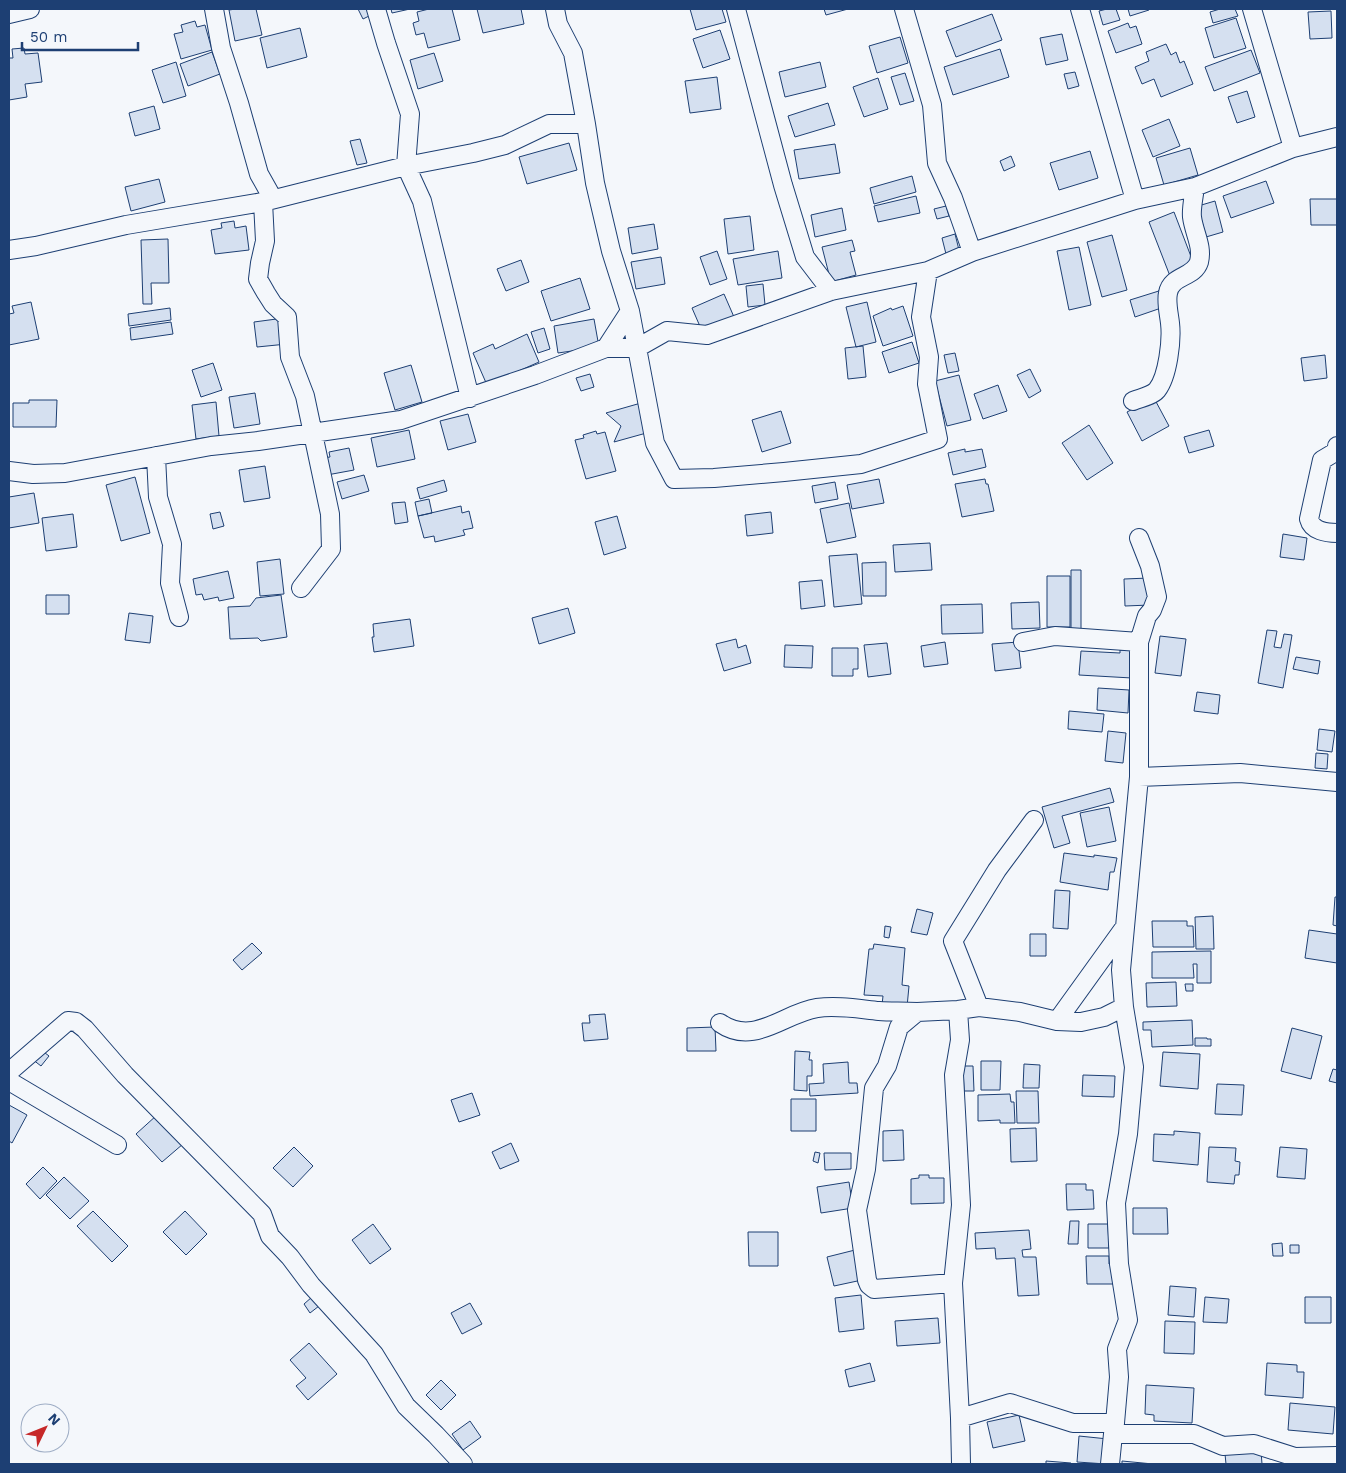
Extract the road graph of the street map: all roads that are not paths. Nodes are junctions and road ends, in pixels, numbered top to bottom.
1 (30, 9) edge
2 (214, 9) edge
3 (376, 9) edge
4 (555, 9) edge
5 (736, 9) edge
6 (904, 9) edge
7 (1080, 9) edge
8 (1252, 9) edge
9 (9, 14) edge
10 (586, 124) junction
11 (1337, 137) edge
12 (1293, 148) junction
13 (406, 166) junction
14 (1195, 187) junction
15 (268, 200) junction
16 (1135, 200) junction
17 (9, 250) edge
18 (972, 252) junction
19 (928, 271) junction
20 (830, 291) junction
21 (630, 311) junction
22 (606, 348) junction
23 (637, 348) junction
24 (470, 398) junction
25 (1134, 401) dead end
26 (314, 434) junction
27 (1337, 446) edge
28 (156, 456) junction
29 (9, 471) edge
30 (1337, 533) edge
31 (1139, 538) dead end
32 (301, 588) dead end
33 (179, 617) dead end
34 (1023, 642) dead end
35 (1139, 642) junction
36 (1139, 777) junction
37 (1337, 782) edge
38 (1034, 820) dead end
39 (1125, 927) junction
40 (979, 1007) junction
41 (1124, 1007) junction
42 (958, 1010) junction
43 (917, 1012) junction
44 (1057, 1021) junction
45 (720, 1023) dead end
46 (9, 1072) edge
47 (9, 1080) edge
48 (116, 1146) dead end
49 (952, 1282) junction
50 (960, 1418) junction
51 (1114, 1428) junction
52 (1337, 1456) edge
53 (463, 1464) edge
54 (961, 1464) edge
55 (1110, 1464) edge

1 - 9 street
2 - 15 street
3 - 13 street
4 - 10 street
5 - 20 street
6 - 18 street
7 - 16 street
8 - 12 street
10 - 13 street
10 - 21 street
11 - 12 street
12 - 14 street
13 - 15 street
13 - 24 street
14 - 16 street
14 - 25 street
15 - 17 street
15 - 26 street
16 - 18 street
18 - 19 street
19 - 20 street
19 - 23 street
20 - 23 street
21 - 22 street
21 - 23 street
22 - 23 street
22 - 24 street
24 - 26 street
26 - 28 street
26 - 32 street
27 - 30 street
28 - 29 street
28 - 33 street
31 - 35 street
34 - 35 street
35 - 36 street
36 - 37 street
36 - 39 street
38 - 40 street
39 - 41 street
39 - 44 street
40 - 42 street
40 - 44 street
41 - 44 street
41 - 51 street
42 - 43 street
42 - 49 street
43 - 45 street
43 - 49 street
46 - 53 street
47 - 48 street
49 - 50 street
50 - 51 street
50 - 54 street
51 - 52 street
51 - 55 street

